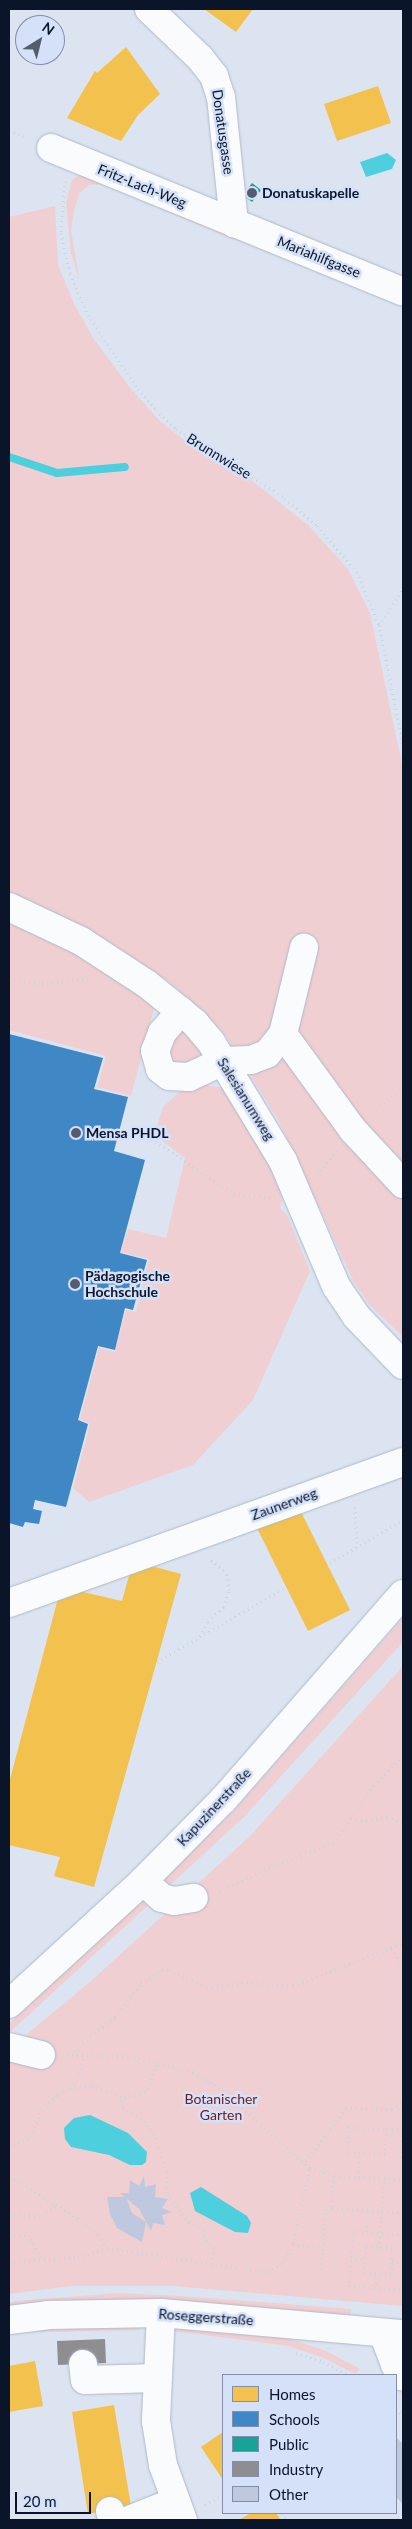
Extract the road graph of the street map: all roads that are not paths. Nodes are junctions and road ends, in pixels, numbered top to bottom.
1 (149, 9) edge
2 (60, 152) road end
3 (234, 223) junction
4 (403, 292) edge
5 (9, 907) edge
6 (304, 948) dead end
7 (181, 1012) junction
8 (283, 1034) junction
9 (223, 1061) junction
10 (403, 1184) edge
11 (403, 1365) edge
12 (403, 1462) edge
13 (403, 1594) edge
14 (9, 1603) edge
15 (143, 1881) junction
16 (194, 1898) road end
17 (9, 2004) edge
18 (9, 2047) edge
19 (41, 2055) road end
20 (161, 2313) junction
21 (9, 2320) edge
22 (393, 2334) edge
23 (83, 2364) dead end
24 (403, 2377) edge
25 (158, 2378) junction
26 (185, 2511) edge
27 (118, 2517) edge

1 - 3 street, Donatusgasse
2 - 3 street, Fritz-Lach-Weg
3 - 4 street, Mariahilfgasse
5 - 7 street, Salesianumweg
6 - 8 street
7 - 9 street, Salesianumweg
7 - 9 street
8 - 9 street
8 - 10 street
9 - 11 street, Salesianumweg
12 - 14 street, Zaunerweg
13 - 15 street, Kapuzinerstraße
15 - 16 street
15 - 17 street, Kapuzinerstraße
18 - 19 street
20 - 21 street, Roseggerstraße
20 - 22 street, Roseggerstraße
20 - 25 street
22 - 24 street
23 - 25 street
25 - 26 street
26 - 27 street

